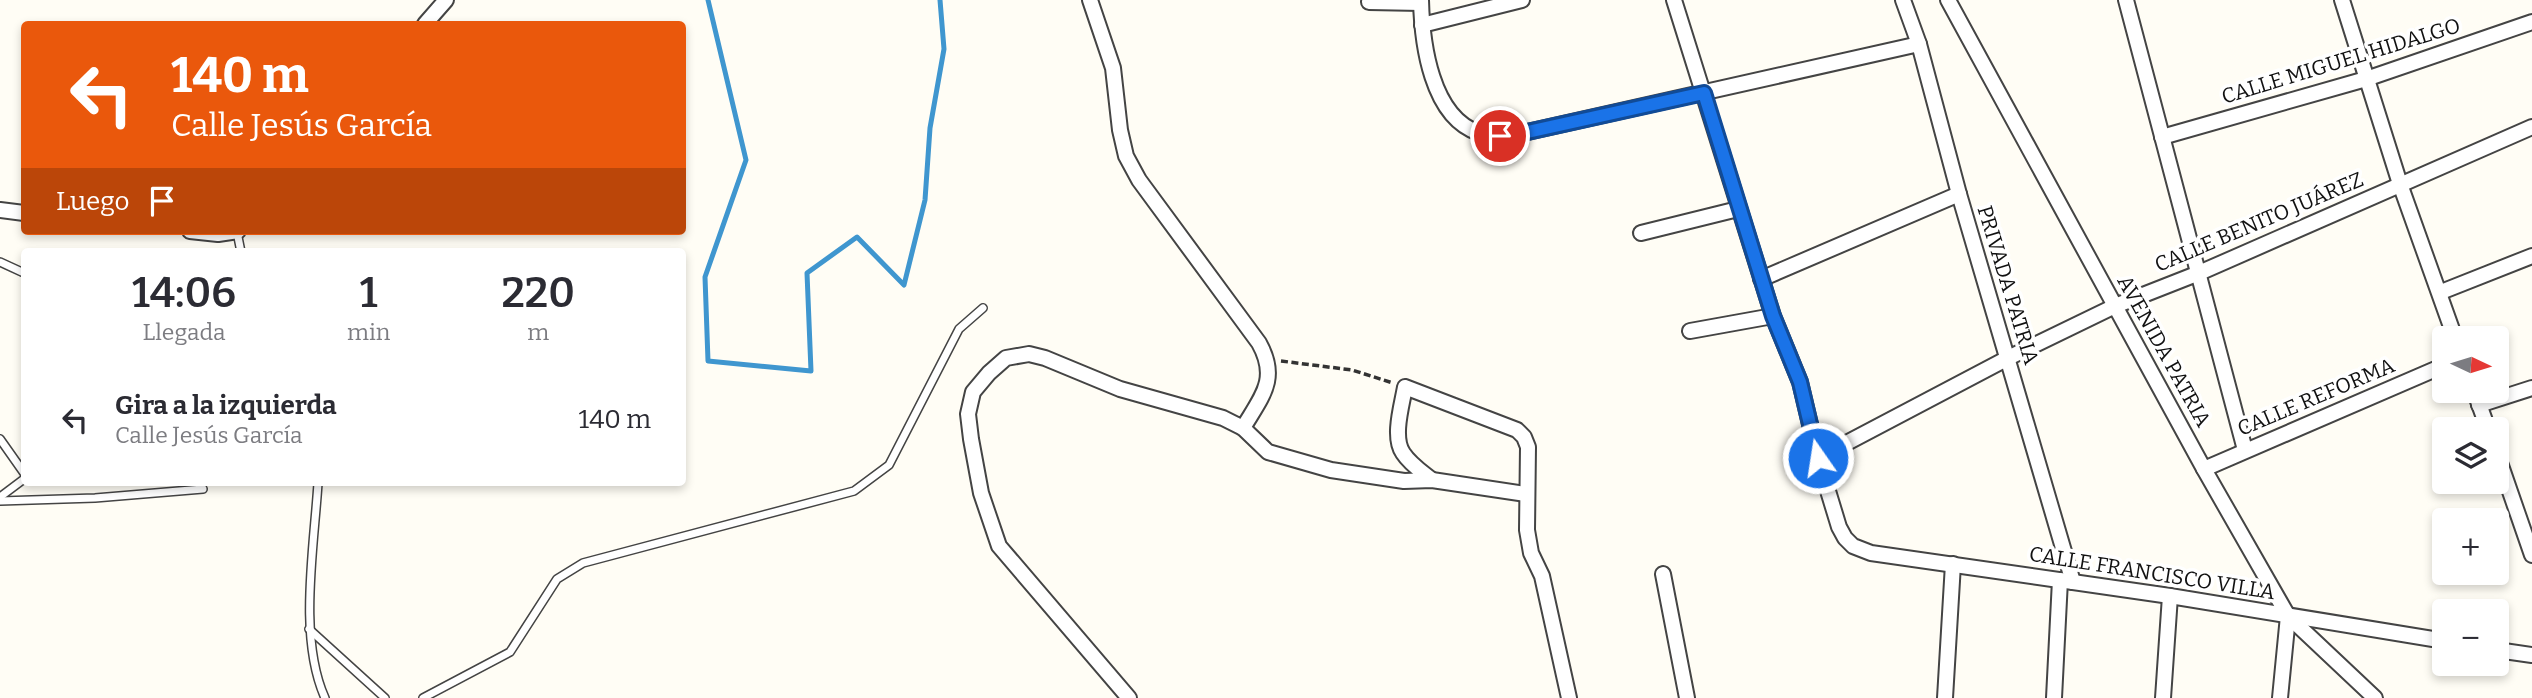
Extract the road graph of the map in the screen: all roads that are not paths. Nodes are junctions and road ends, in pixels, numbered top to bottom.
1 (446, 0) edge
2 (1090, 0) edge
3 (1522, 0) edge
4 (1674, 0) edge
5 (1903, 0) edge
6 (1948, 0) edge
7 (2126, 0) edge
8 (2342, 0) edge
9 (1421, 1) edge
10 (1369, 2) dead end
11 (428, 21) edge
12 (2532, 22) edge
13 (1422, 25) junction
14 (1919, 44) junction
15 (2366, 79) junction
16 (1704, 93) junction
17 (2532, 127) edge
18 (2162, 137) junction
19 (2400, 184) junction
20 (1959, 194) junction
21 (1738, 209) junction
22 (0, 210) edge
23 (21, 213) edge
24 (1641, 233) dead end
25 (2532, 256) edge
26 (0, 262) edge
27 (21, 272) edge
28 (2199, 273) junction
29 (1761, 279) junction
30 (2441, 292) junction
31 (2115, 306) junction
32 (983, 308) dead end
33 (1773, 316) junction
34 (2451, 326) edge
35 (1690, 331) dead end
36 (2008, 358) junction
37 (2432, 371) edge
38 (2532, 388) edge
39 (2479, 405) joint
40 (2484, 417) edge
41 (1243, 428) junction
42 (0, 439) edge
43 (2245, 450) junction
44 (1818, 458) junction
45 (21, 468) edge
46 (2204, 469) junction
47 (2509, 478) edge
48 (1432, 480) junction
49 (21, 482) edge
50 (318, 486) edge
51 (203, 489) dead end
52 (1526, 494) junction
53 (0, 499) edge
54 (2525, 511) edge
55 (2532, 555) edge
56 (1953, 564) junction
57 (1662, 574) dead end
58 (2067, 581) junction
59 (2170, 596) junction
60 (2288, 615) junction
61 (309, 629) junction
62 (2432, 639) edge
63 (2509, 652) edge
64 (2532, 655) edge
65 (325, 698) edge
66 (385, 698) edge
67 (423, 698) edge
68 (1129, 698) edge
69 (1569, 698) edge
70 (1687, 698) edge
71 (1945, 698) edge
72 (2054, 698) edge
73 (2163, 698) edge
74 (2280, 698) edge
75 (2375, 698) edge

1 - 11 street
2 - 41 street
3 - 13 street
4 - 16 street
5 - 14 street, PRIVADA PATRIA
6 - 31 street, AVENIDA PATRIA
7 - 18 street
8 - 15 street
9 - 10 street
9 - 13 street
12 - 15 street, CALLE MIGUEL HIDALGO
13 - 16 street
14 - 16 street
14 - 20 street, PRIVADA PATRIA
15 - 18 street, CALLE MIGUEL HIDALGO
15 - 19 street
16 - 21 street
17 - 19 street, CALLE BENITO JUÁREZ
18 - 28 street
19 - 28 street, CALLE BENITO JUÁREZ
19 - 30 street
20 - 29 street
20 - 36 street, PRIVADA PATRIA
21 - 24 street
21 - 29 street
22 - 23 street
25 - 30 street
26 - 27 lane
28 - 31 street, CALLE BENITO JUÁREZ
28 - 43 street
29 - 33 street
30 - 34 street
31 - 36 street, CALLE BENITO JUÁREZ
31 - 46 street, AVENIDA PATRIA
32 - 67 lane
33 - 35 street
33 - 44 street
36 - 44 street, CALLE BENITO JUÁREZ
36 - 58 street, PRIVADA PATRIA
37 - 43 street, CALLE REFORMA
38 - 39 street
39 - 40 street
41 - 48 street
41 - 68 street
42 - 45 lane
43 - 46 street, CALLE REFORMA
44 - 56 street, CALLE FRANCISCO VILLA
46 - 60 street, AVENIDA PATRIA
47 - 54 street
48 - 52 street
48 - 52 street
49 - 53 lane
50 - 61 lane
51 - 53 lane
52 - 69 street
54 - 55 street
56 - 58 street, CALLE FRANCISCO VILLA
56 - 71 street
57 - 70 street
58 - 59 street, CALLE FRANCISCO VILLA
58 - 72 street, PRIVADA PATRIA
59 - 60 street, CALLE FRANCISCO VILLA
59 - 73 street
60 - 62 street, CALLE FRANCISCO VILLA
60 - 74 street
60 - 75 street, AVENIDA PATRIA
61 - 65 lane
61 - 66 lane
63 - 64 street

